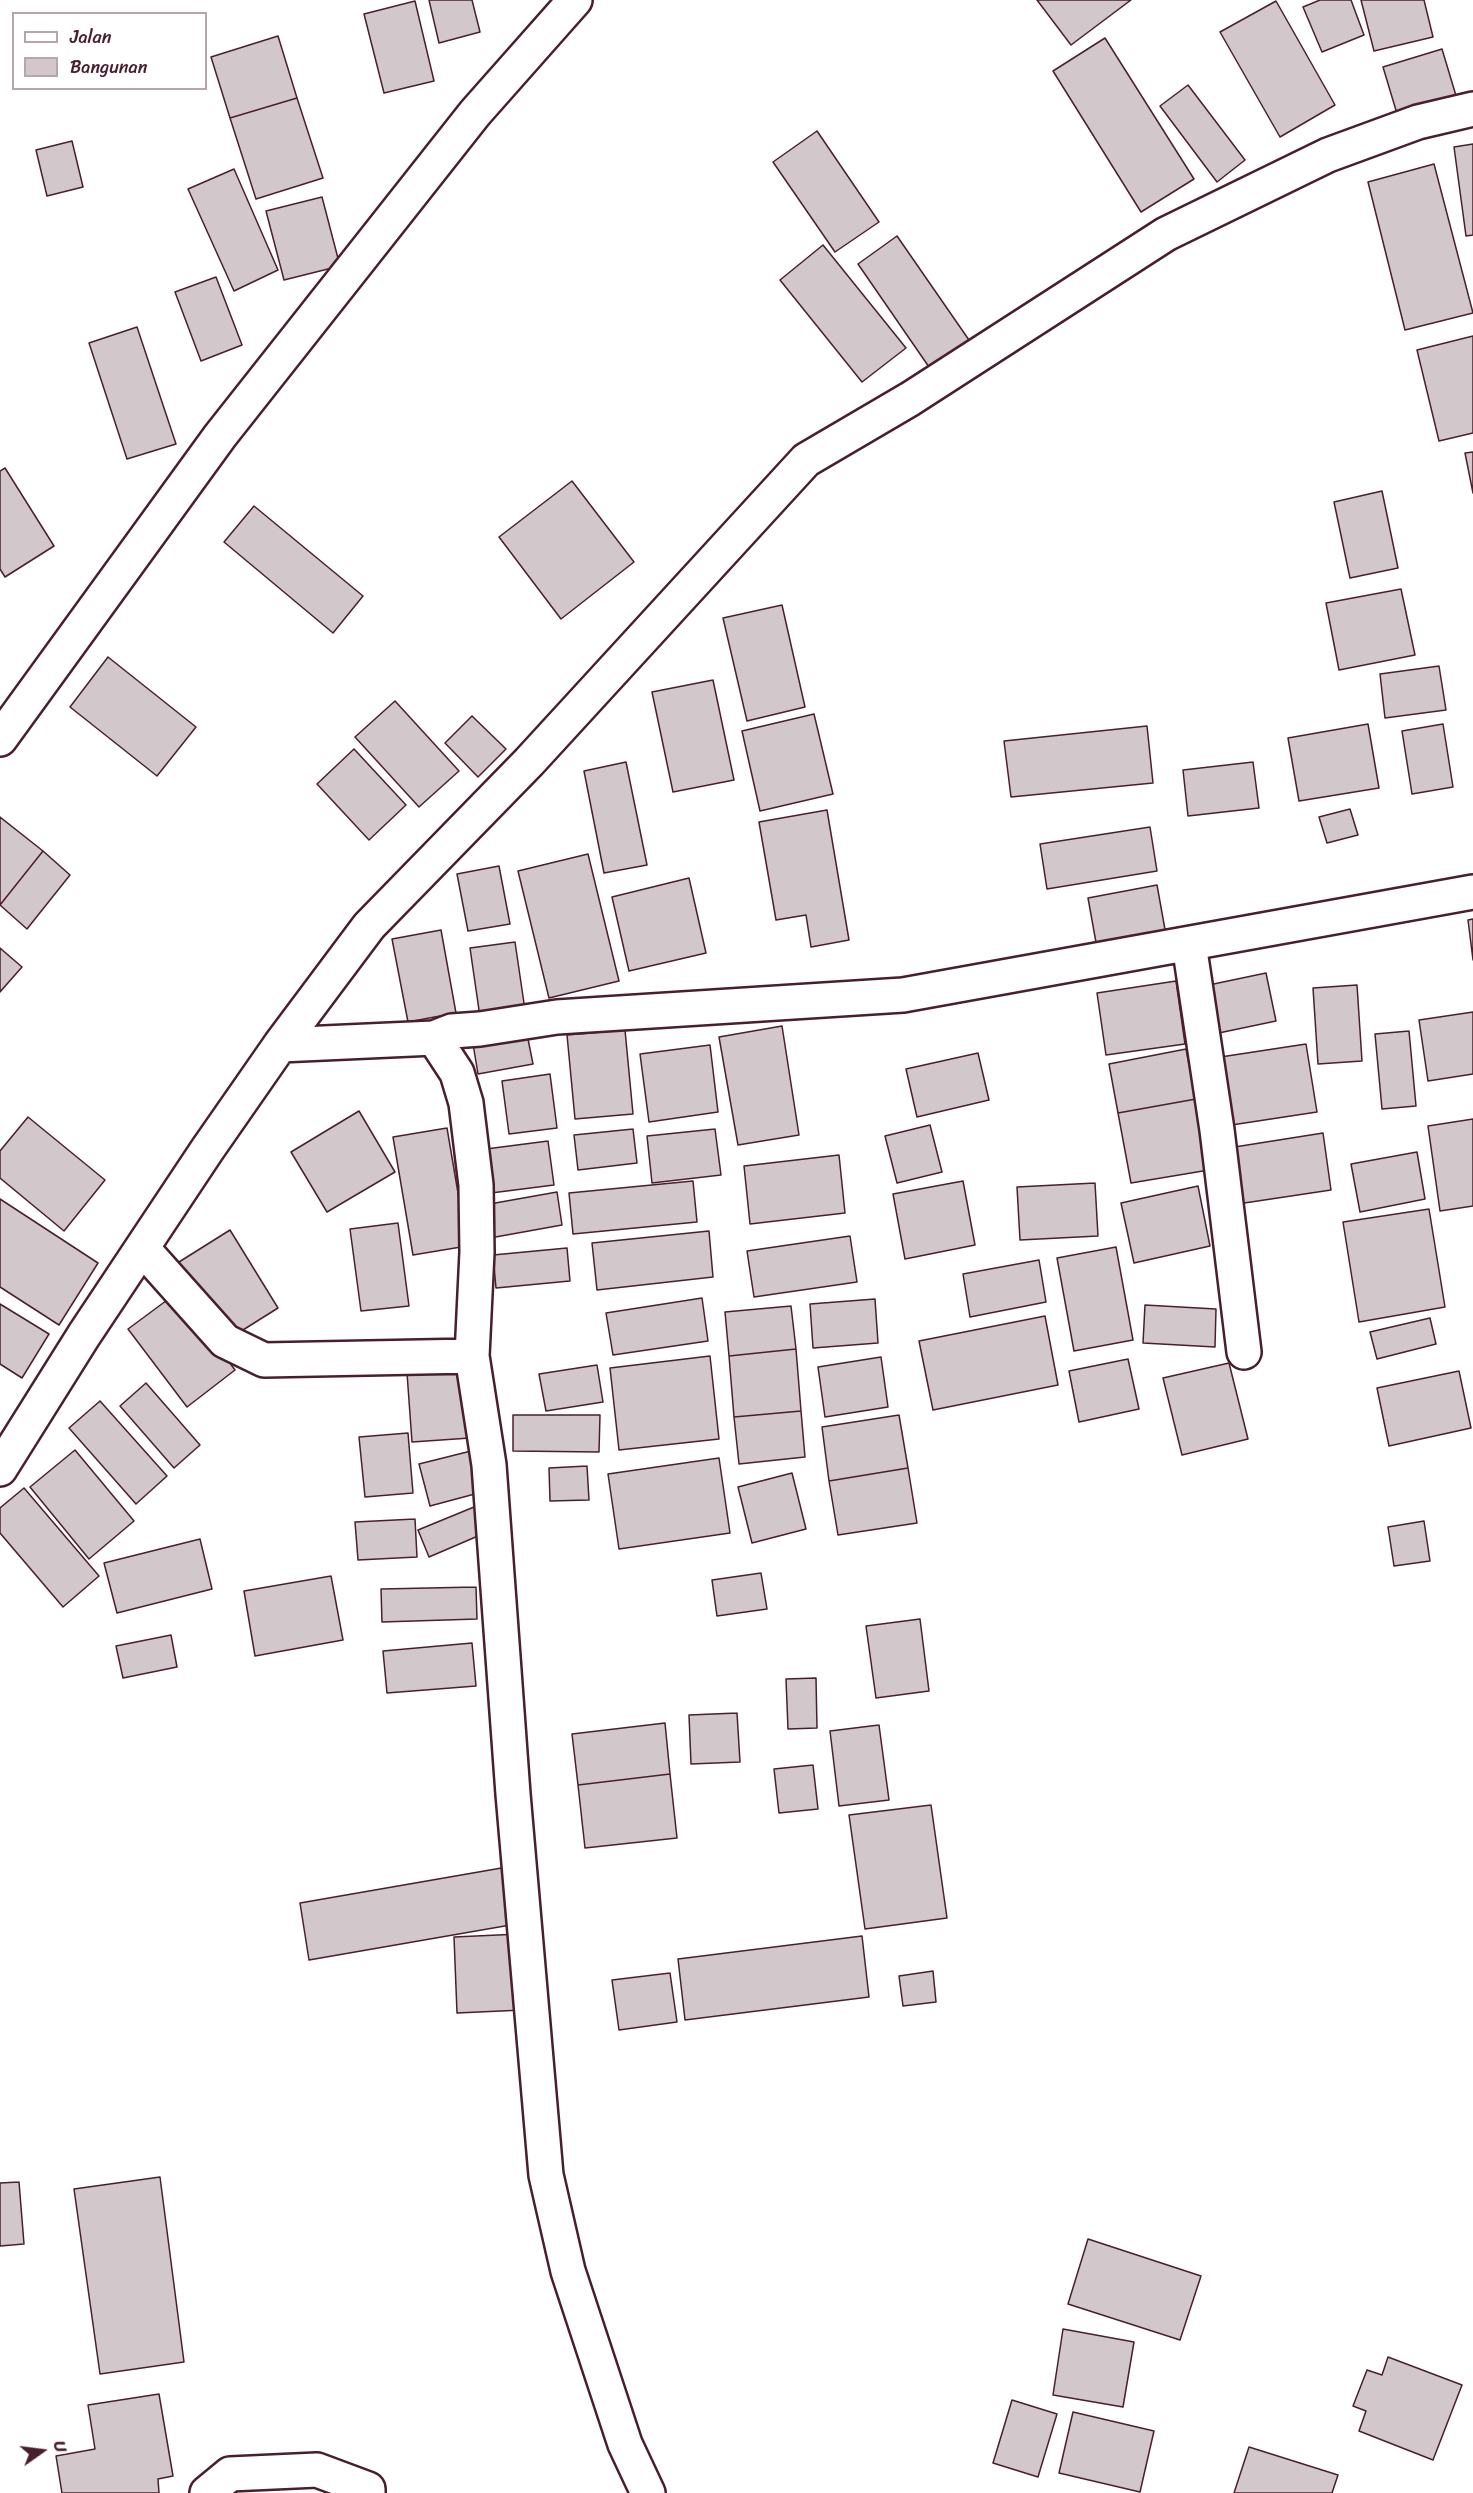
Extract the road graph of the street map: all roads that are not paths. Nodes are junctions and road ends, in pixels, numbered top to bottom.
1 (575, 0) edge
2 (1473, 109) edge
3 (0, 738) edge
4 (1473, 892) edge
5 (1189, 944) junction
6 (434, 1038) junction
7 (280, 1045) junction
8 (143, 1249) junction
9 (1244, 1352) dead end
10 (472, 1356) junction
11 (0, 1469) edge
12 (207, 2493) edge
13 (368, 2493) edge
14 (648, 2493) edge

1 - 3 street
2 - 7 street
4 - 5 street
5 - 6 street
5 - 9 street
6 - 7 street
6 - 10 street
7 - 8 street
8 - 10 street
8 - 11 street
10 - 14 street
12 - 13 street

